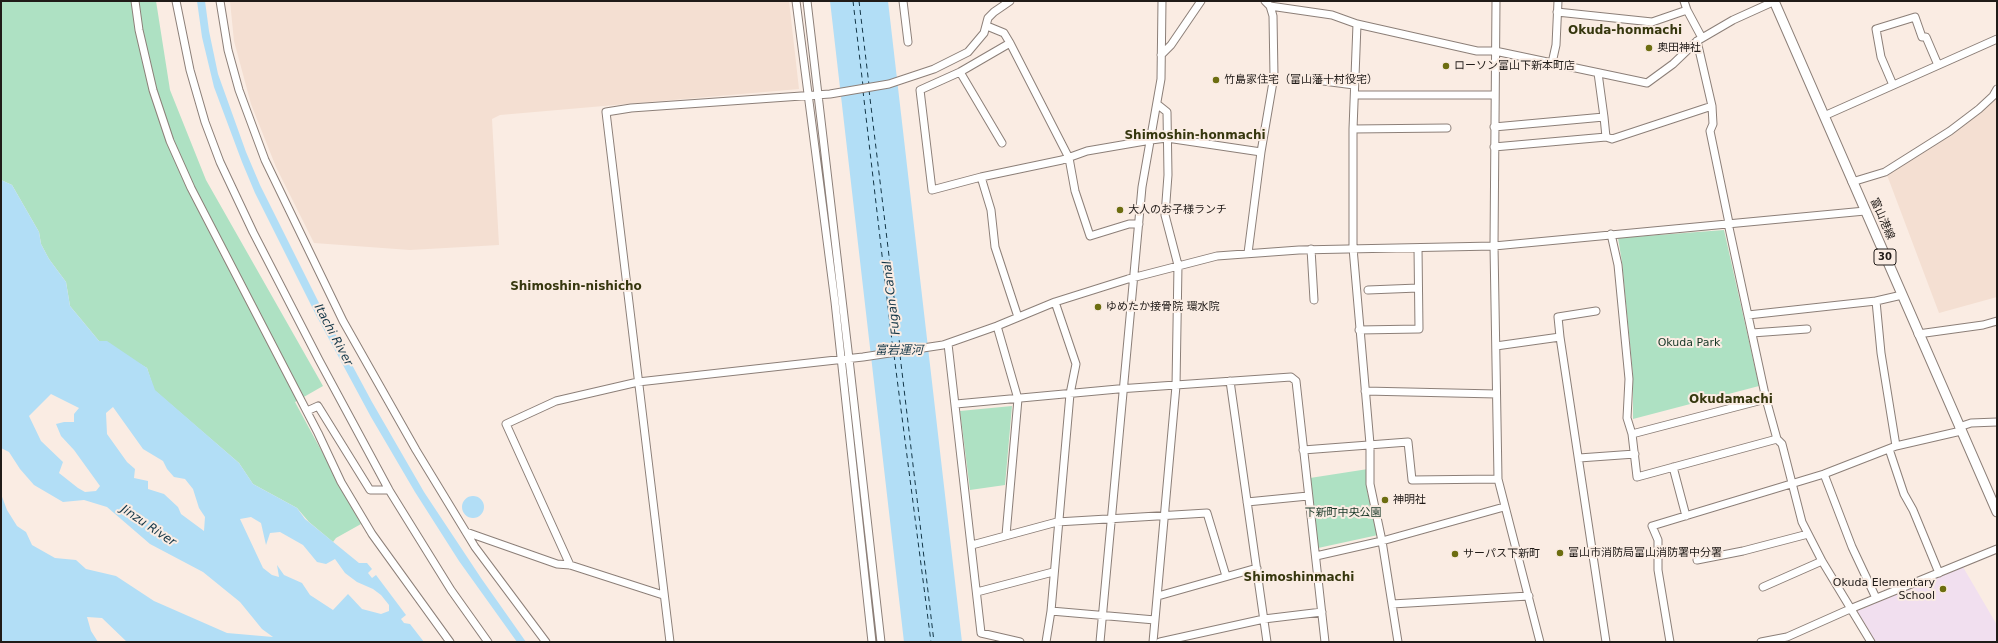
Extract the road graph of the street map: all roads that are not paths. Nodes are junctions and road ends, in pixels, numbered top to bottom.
1 (135, 1) edge
2 (176, 1) edge
3 (220, 1) edge
4 (796, 1) edge
5 (806, 1) edge
6 (903, 1) edge
7 (1010, 1) edge
8 (1162, 1) edge
9 (1201, 1) edge
10 (1496, 1) edge
11 (1558, 1) edge
12 (1684, 1) edge
13 (1774, 1) edge
14 (1268, 4) edge
15 (1687, 10) junction
16 (1557, 12) junction
17 (1357, 24) junction
18 (987, 26) junction
19 (1997, 39) edge
20 (1699, 40) junction
21 (908, 42) dead end
22 (1010, 43) junction
23 (1495, 51) junction
24 (1161, 55) junction
25 (1552, 63) junction
26 (1938, 65) junction
27 (960, 72) junction
28 (1598, 73) junction
29 (1308, 79) dead end
30 (1354, 85) junction
31 (1893, 85) junction
32 (1997, 89) edge
33 (807, 95) junction
34 (817, 95) junction
35 (1355, 95) junction
36 (1494, 95) junction
37 (1157, 104) junction
38 (1712, 106) junction
39 (1824, 116) junction
40 (1604, 117) junction
41 (1494, 127) junction
42 (1447, 128) dead end
43 (1353, 129) junction
44 (1606, 137) junction
45 (1167, 138) junction
46 (1151, 140) junction
47 (1002, 143) dead end
48 (1494, 147) junction
49 (1262, 152) junction
50 (1069, 158) junction
51 (981, 177) junction
52 (1852, 182) junction
53 (1866, 211) junction
54 (1728, 223) junction
55 (1139, 224) junction
56 (1612, 234) junction
57 (1494, 246) junction
58 (1353, 248) junction
59 (1418, 248) junction
60 (1311, 250) junction
61 (1248, 253) junction
62 (1178, 265) junction
63 (1135, 277) junction
64 (1418, 288) junction
65 (1368, 290) dead end
66 (1902, 295) junction
67 (1314, 300) dead end
68 (1876, 301) junction
69 (1055, 302) junction
70 (1596, 311) dead end
71 (1748, 315) junction
72 (1018, 317) junction
73 (1997, 321) edge
74 (997, 326) junction
75 (1807, 329) dead end
76 (1359, 330) junction
77 (1752, 334) junction
78 (1918, 334) junction
79 (1560, 337) junction
80 (948, 344) junction
81 (1496, 346) junction
82 (849, 358) junction
83 (841, 360) junction
84 (1230, 381) junction
85 (638, 382) junction
86 (1176, 386) junction
87 (1124, 388) junction
88 (1365, 390) junction
89 (1070, 394) junction
90 (1496, 394) junction
91 (1766, 398) junction
92 (1018, 399) junction
93 (956, 404) junction
94 (307, 412) junction
95 (1997, 422) edge
96 (1960, 429) junction
97 (1632, 434) junction
98 (1777, 439) junction
99 (1370, 444) junction
100 (1893, 447) junction
101 (1304, 450) junction
102 (1635, 454) junction
103 (1579, 458) junction
104 (1673, 467) junction
105 (1824, 474) junction
106 (1498, 480) junction
107 (1792, 484) junction
108 (389, 490) junction
109 (1308, 496) junction
110 (1247, 502) junction
111 (1504, 507) junction
112 (1997, 511) edge
113 (1165, 514) junction
114 (1686, 516) junction
115 (1113, 518) junction
116 (1057, 522) junction
117 (466, 532) junction
118 (1808, 534) junction
119 (1006, 535) junction
120 (1382, 541) junction
121 (972, 545) junction
122 (1997, 549) edge
123 (1316, 556) junction
124 (1697, 560) dead end
125 (1822, 561) junction
126 (570, 565) junction
127 (1257, 568) junction
128 (1053, 572) junction
129 (1939, 573) junction
130 (1226, 576) junction
131 (1763, 587) dead end
132 (977, 592) junction
133 (663, 595) junction
134 (1158, 596) junction
135 (1528, 596) junction
136 (1876, 598) junction
137 (1392, 604) junction
138 (1850, 609) junction
139 (1051, 611) junction
140 (1322, 612) junction
141 (1103, 616) junction
142 (1264, 619) junction
143 (1155, 620) junction
144 (1777, 641) edge
145 (450, 642) edge
146 (488, 642) edge
147 (546, 642) edge
148 (670, 642) edge
149 (872, 642) edge
150 (881, 642) edge
151 (1020, 642) edge
152 (1046, 642) edge
153 (1100, 642) edge
154 (1153, 642) edge
155 (1160, 642) edge
156 (1267, 642) edge
157 (1326, 642) edge
158 (1398, 642) edge
159 (1540, 642) edge
160 (1606, 642) edge
161 (1670, 642) edge
162 (1761, 642) edge
163 (1871, 642) edge

1 - 94 street
2 - 108 street
3 - 117 street
4 - 33 street
5 - 34 street
6 - 21 street
7 - 18 street
8 - 24 street
9 - 24 street
10 - 23 street
11 - 16 street
12 - 15 street
13 - 20 street
13 - 39 main road, 富山港線 / 30
14 - 17 street
14 - 49 street
15 - 16 street
15 - 20 street
16 - 25 street
17 - 23 street
17 - 30 street
18 - 22 street
18 - 34 street
19 - 26 street
20 - 28 street
20 - 38 street
22 - 27 street
22 - 50 street
23 - 25 street
23 - 36 street
24 - 37 street
25 - 28 street
26 - 31 street
26 - 31 street
27 - 47 street
27 - 51 street
28 - 40 street
29 - 30 street
30 - 35 street
31 - 39 street
32 - 52 street
33 - 34 street
33 - 83 street
33 - 85 street
34 - 82 street
35 - 36 street
35 - 43 street
36 - 41 street
37 - 45 street
37 - 46 street
38 - 44 street
38 - 54 street
39 - 52 main road, 富山港線 / 30
40 - 41 street
40 - 44 street
41 - 48 street
42 - 43 street
43 - 58 street
44 - 48 street
45 - 46 street
45 - 49 street
45 - 62 street
46 - 50 street
46 - 55 street
48 - 57 street
49 - 61 street
50 - 51 street
50 - 55 street
51 - 72 street
52 - 53 main road, 富山港線 / 30
53 - 54 street
53 - 66 main road, 富山港線 / 30
54 - 56 street
54 - 71 street
55 - 63 street
56 - 57 street
56 - 97 street
57 - 59 street
57 - 81 street
58 - 59 street
58 - 60 street
58 - 76 street
59 - 64 street
60 - 61 street
60 - 67 street
61 - 62 street
62 - 63 street
62 - 86 street
63 - 69 street
63 - 87 street
64 - 65 street
64 - 76 street
66 - 68 street
66 - 78 main road, 富山港線 / 30
68 - 71 street
68 - 100 street
69 - 72 street
69 - 89 street
70 - 79 street
71 - 77 street
72 - 74 street
73 - 78 street
74 - 80 street
74 - 92 street
75 - 77 street
76 - 88 street
77 - 91 street
78 - 96 main road, 富山港線 / 30
79 - 81 street
79 - 103 street
80 - 82 street
80 - 93 street
81 - 90 street
82 - 83 street
82 - 150 street
83 - 85 street
83 - 149 street
84 - 86 street
84 - 101 street
84 - 110 street
85 - 126 street
85 - 133 street
86 - 87 street
86 - 113 street
87 - 89 street
87 - 115 street
88 - 90 street
88 - 99 street
89 - 92 street
89 - 116 street
90 - 106 street
91 - 97 street
91 - 98 street
92 - 93 street
92 - 119 street
93 - 121 street
94 - 108 street
94 - 145 street
95 - 96 street
96 - 100 street
96 - 112 main road, 富山港線 / 30
97 - 102 street
98 - 104 street
98 - 107 street
99 - 101 street
99 - 106 street
99 - 120 street
100 - 105 street
100 - 129 street
101 - 109 street
102 - 103 street
102 - 104 street
103 - 160 street
104 - 114 street
105 - 107 street
105 - 136 street
106 - 111 street
107 - 114 street
107 - 118 street
108 - 146 street
109 - 110 street
109 - 123 street
110 - 127 street
111 - 120 street
111 - 135 street
113 - 115 street
113 - 130 street
113 - 134 street
114 - 161 street
115 - 116 street
115 - 141 street
116 - 119 street
116 - 128 street
117 - 126 street
117 - 147 street
118 - 124 street
118 - 125 street
119 - 121 street
120 - 123 street
120 - 137 street
121 - 132 street
122 - 129 street
123 - 140 street
125 - 131 street
125 - 138 street
126 - 133 street
127 - 130 street
127 - 142 street
128 - 132 street
128 - 139 street
129 - 136 street
130 - 134 street
132 - 151 street
133 - 148 street
134 - 143 street
135 - 137 street
135 - 159 street
136 - 138 street
137 - 158 street
138 - 144 street
138 - 163 street
139 - 141 street
139 - 152 street
140 - 142 street
140 - 157 street
141 - 143 street
141 - 153 street
142 - 155 street
142 - 156 street
143 - 154 street
144 - 162 street

